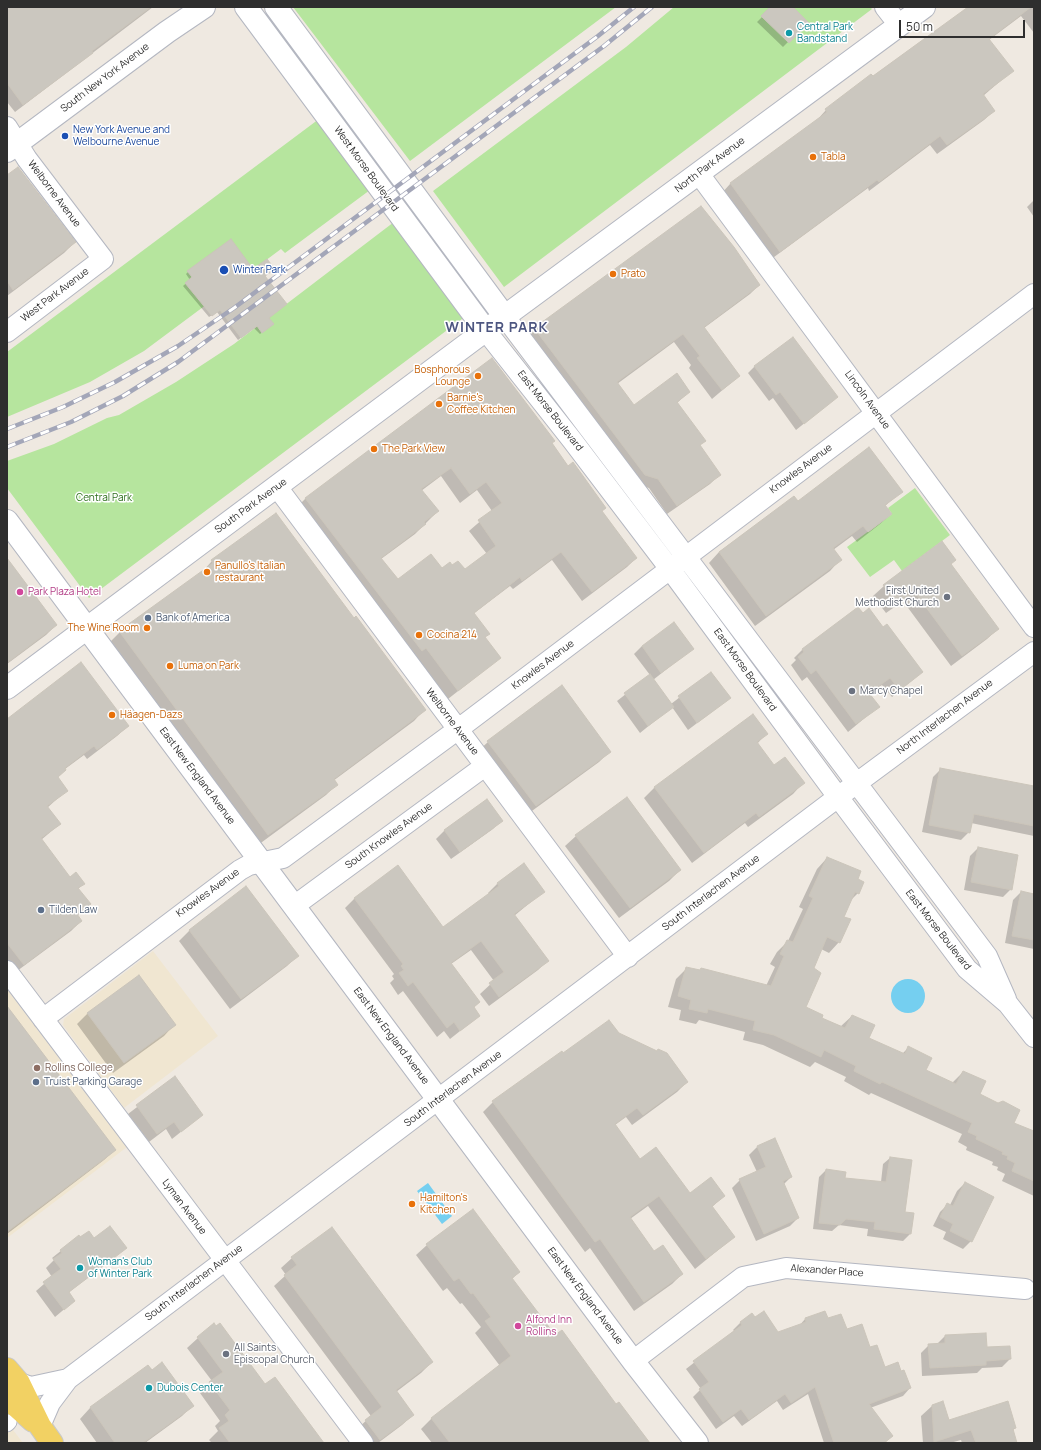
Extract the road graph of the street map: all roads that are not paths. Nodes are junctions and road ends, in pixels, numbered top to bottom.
1 (204, 7) edge
2 (246, 7) edge
3 (276, 7) edge
4 (885, 7) edge
5 (924, 7) edge
6 (899, 25) junction
7 (333, 83) junction
8 (314, 98) junction
9 (10, 140) edge
10 (699, 174) junction
11 (103, 259) joint
12 (1034, 294) edge
13 (496, 324) junction
14 (7, 332) edge
15 (876, 413) junction
16 (588, 428) junction
17 (572, 440) junction
18 (277, 487) junction
19 (7, 521) edge
20 (686, 557) junction
21 (670, 569) junction
22 (1034, 627) edge
23 (87, 628) junction
24 (1034, 652) edge
25 (7, 688) edge
26 (457, 730) junction
27 (485, 766) junction
28 (857, 783) junction
29 (838, 797) junction
30 (262, 863) junction
31 (294, 906) junction
32 (628, 957) junction
33 (7, 971) edge
34 (1008, 1004) junction
35 (43, 1019) junction
36 (1034, 1037) edge
37 (439, 1100) junction
38 (224, 1260) junction
39 (1025, 1289) dead end
40 (633, 1360) junction
41 (68, 1379) junction
42 (11, 1383) edge
43 (46, 1435) edge
44 (363, 1443) edge
45 (697, 1443) edge

1 - 9 street, South New York Avenue
2 - 8 street, West Morse Boulevard
3 - 7 street
4 - 6 street
5 - 6 street, North Park Avenue
6 - 10 street, North Park Avenue
7 - 8 street
7 - 13 street
8 - 13 street, West Morse Boulevard
9 - 11 street, Welborne Avenue
10 - 13 street, North Park Avenue
10 - 15 street, Lincoln Avenue
11 - 14 street, West Park Avenue
12 - 15 street, Knowles Avenue
13 - 16 street, East Morse Boulevard
13 - 17 street, East Morse Boulevard
13 - 18 street, South Park Avenue
15 - 20 street, Knowles Avenue
15 - 22 street, Lincoln Avenue
16 - 17 street
16 - 20 street, East Morse Boulevard
17 - 21 street, East Morse Boulevard
18 - 23 street, South Park Avenue
18 - 26 street, Welborne Avenue
19 - 23 street, East New England Avenue
20 - 21 street, Knowles Avenue
20 - 28 street, East Morse Boulevard
21 - 26 street, Knowles Avenue
21 - 29 street, East Morse Boulevard
23 - 25 street, South Park Avenue
23 - 30 street, East New England Avenue
24 - 28 street, North Interlachen Avenue
26 - 27 street, Welborne Avenue
26 - 30 street, Knowles Avenue
27 - 31 street, South Knowles Avenue
27 - 32 street, Welborne Avenue
28 - 29 street, North Interlachen Avenue
28 - 34 street, East Morse Boulevard
29 - 32 street, South Interlachen Avenue
29 - 34 street, East Morse Boulevard
30 - 31 street, East New England Avenue
30 - 35 street, Knowles Avenue
31 - 37 street, East New England Avenue
32 - 37 street, South Interlachen Avenue
33 - 35 street, Lyman Avenue
34 - 36 street, East Morse Boulevard
35 - 38 street, Lyman Avenue
37 - 38 street, South Interlachen Avenue
37 - 40 street, East New England Avenue
38 - 41 street, South Interlachen Avenue
38 - 44 street, Lyman Avenue
39 - 40 street, Alexander Place
40 - 45 street, East New England Avenue
41 - 42 street, South Interlachen Avenue
41 - 43 street, South Interlachen Avenue
42 - 43 main road

